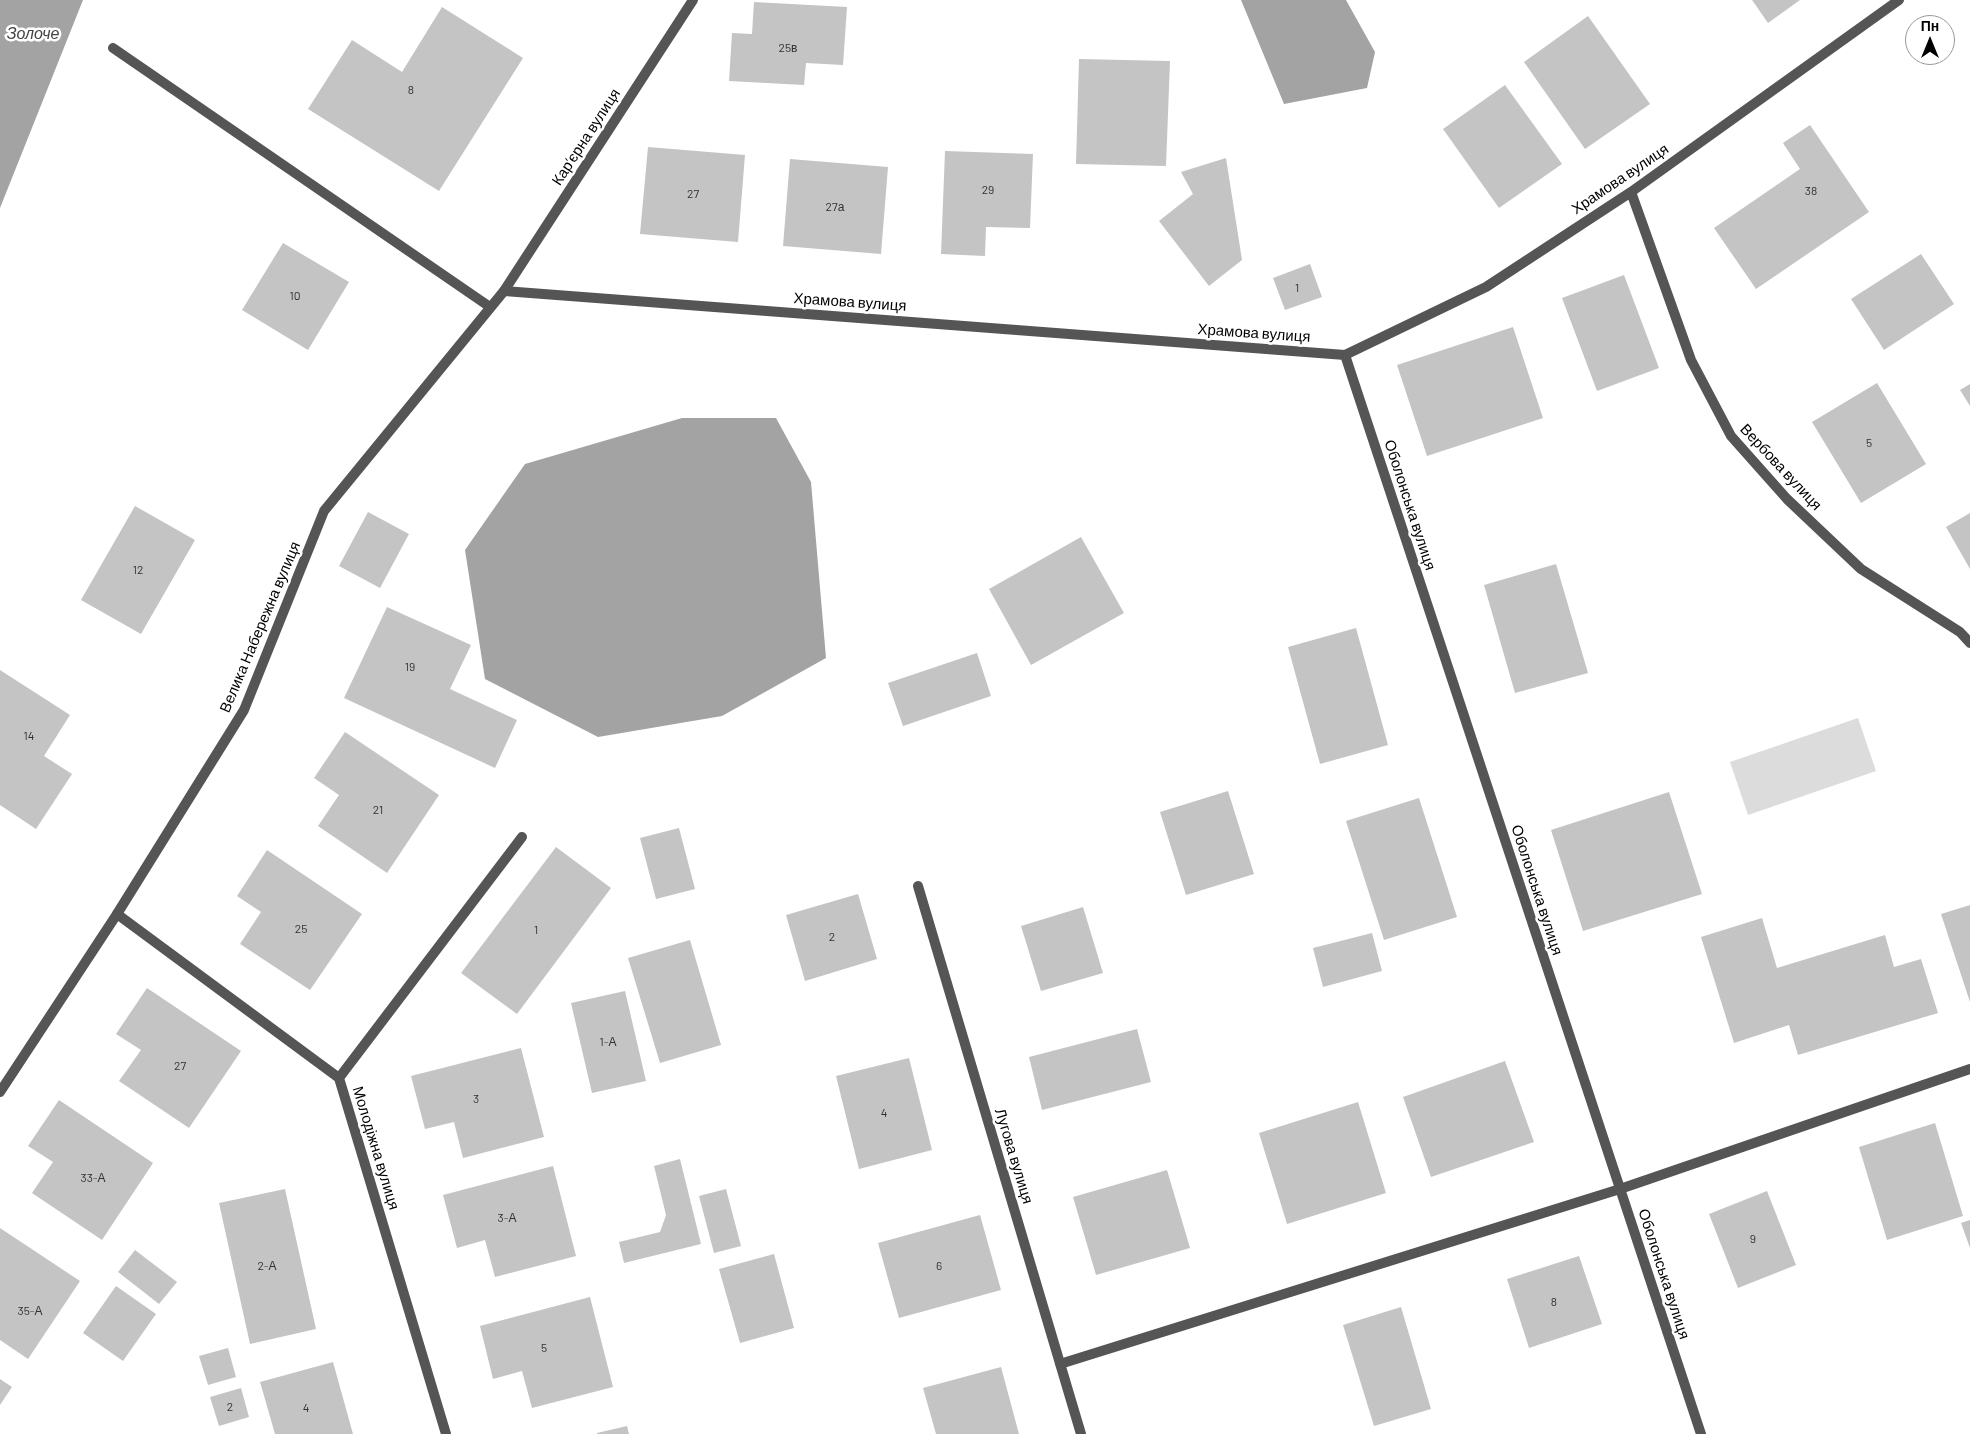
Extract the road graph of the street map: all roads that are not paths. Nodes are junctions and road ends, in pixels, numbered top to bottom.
1 (693, 0) edge
2 (1898, 0) edge
3 (113, 48) dead end
4 (1631, 192) junction
5 (504, 290) junction
6 (490, 307) junction
7 (1345, 355) junction
8 (1970, 643) edge
9 (522, 837) dead end
10 (918, 886) dead end
11 (117, 914) junction
12 (1970, 1069) edge
13 (339, 1078) junction
14 (0, 1092) edge
15 (1620, 1189) junction
16 (1060, 1364) junction
17 (446, 1434) edge
18 (1082, 1434) edge
19 (1701, 1434) edge

1 - 5 street, Карʼєрна вулиця
2 - 4 street, Храмова вулиця
3 - 6 street
4 - 7 street, Храмова вулиця
4 - 8 street, Вербова вулиця
5 - 6 street, Велика Набережна вулиця
5 - 7 street, Храмова вулиця
6 - 11 street, Велика Набережна вулиця
7 - 15 street, Оболонська вулиця
9 - 13 street
10 - 16 street, Лугова вулиця
11 - 13 street, Молодіжна вулиця
11 - 14 street, Велика Набережна вулиця
12 - 15 street
13 - 17 street, Молодіжна вулиця
15 - 16 street
15 - 19 street, Оболонська вулиця
16 - 18 street, Лугова вулиця

